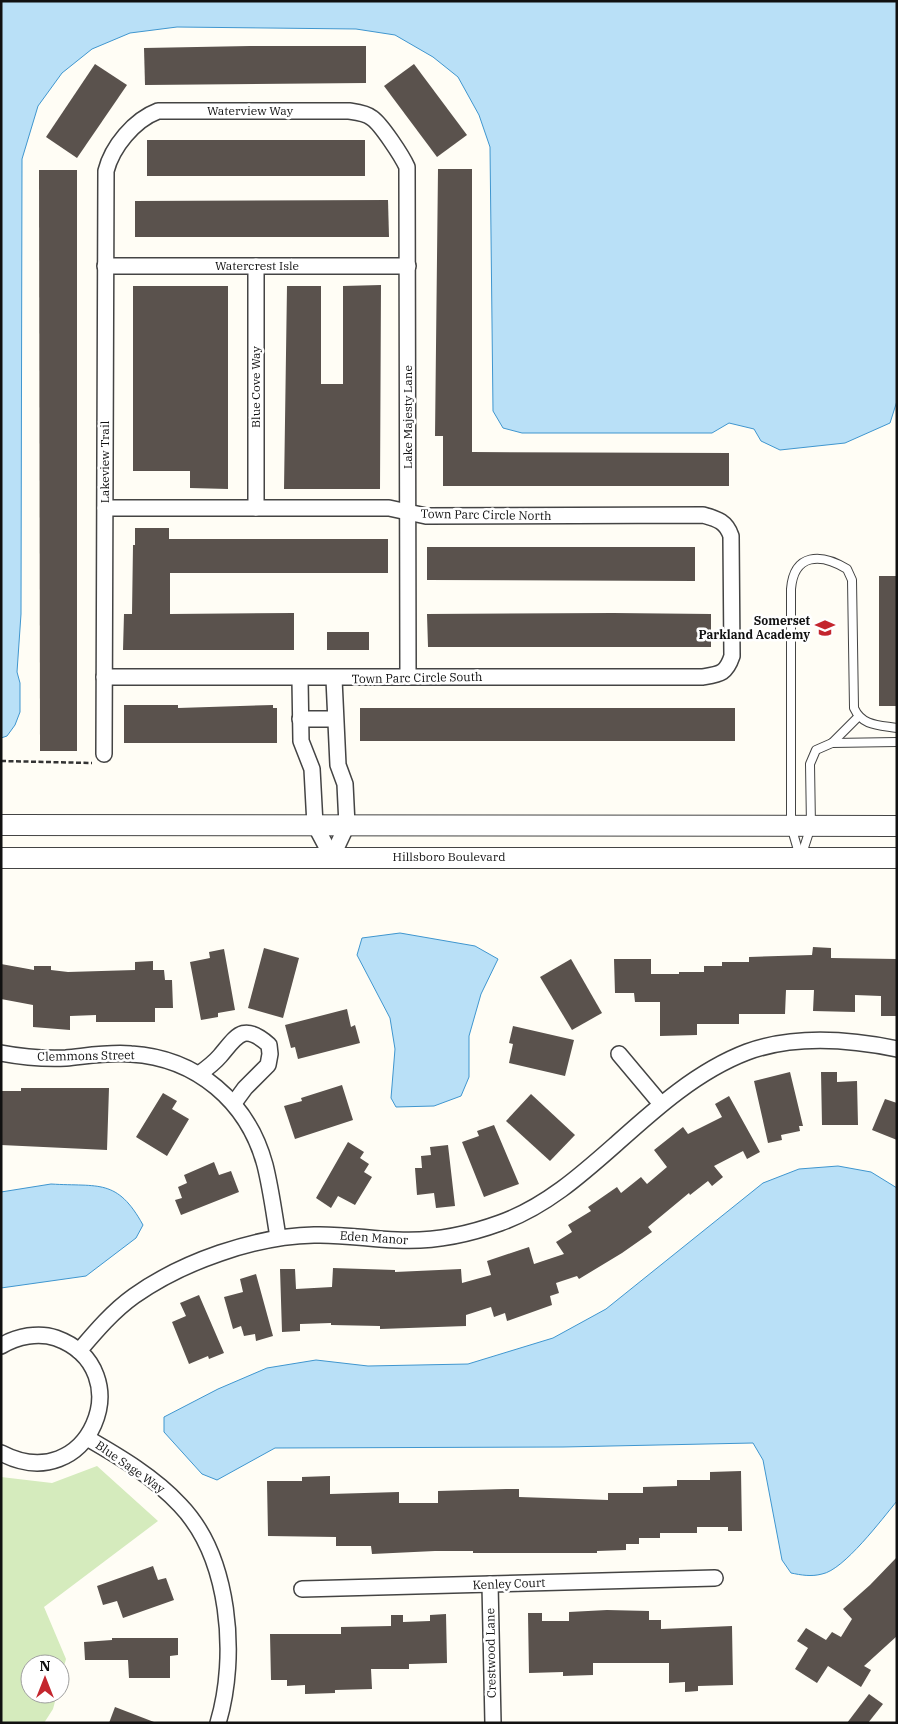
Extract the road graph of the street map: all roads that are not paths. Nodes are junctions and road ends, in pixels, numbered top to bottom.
1 (403, 158) joint
2 (106, 171) joint
3 (105, 266) junction
4 (256, 266) junction
5 (408, 266) junction
6 (105, 508) junction
7 (256, 508) junction
8 (408, 512) junction
9 (728, 668) joint
10 (104, 677) junction
11 (408, 677) junction
12 (300, 679) junction
13 (334, 679) junction
14 (858, 717) junction
15 (300, 718) junction
16 (334, 718) junction
17 (897, 728) edge
18 (897, 742) edge
19 (832, 743) junction
20 (104, 754) road end
21 (315, 825) junction
22 (347, 825) junction
23 (1, 826) edge
24 (791, 826) junction
25 (811, 826) junction
26 (897, 826) edge
27 (332, 857) junction
28 (1, 858) edge
29 (897, 858) edge
30 (800, 859) junction
31 (897, 1049) edge
32 (1, 1053) edge
33 (619, 1054) dead end
34 (199, 1074) junction
35 (234, 1103) junction
36 (661, 1104) junction
37 (278, 1237) junction
38 (1, 1346) edge
39 (79, 1351) junction
40 (87, 1438) junction
41 (1, 1453) edge
42 (715, 1578) dead end
43 (490, 1584) junction
44 (302, 1589) dead end
45 (218, 1723) edge
46 (493, 1723) edge

1 - 2 street, Waterview Way
1 - 5 street, Lake Majesty Lane
2 - 3 street, Lakeview Trail
3 - 4 street, Watercrest Isle
3 - 6 street, Lakeview Trail
4 - 5 street, Watercrest Isle
4 - 7 street, Blue Cove Way
5 - 8 street, Lake Majesty Lane
6 - 7 street, Town Parc Circle North
6 - 10 street, Lakeview Trail
7 - 8 street, Town Parc Circle North
8 - 9 street, Town Parc Circle North
8 - 11 street, Lake Majesty Lane
9 - 11 street, Town Parc Circle South
10 - 12 street, Town Parc Circle South
10 - 20 street, Lakeview Trail
11 - 13 street, Town Parc Circle South
12 - 13 street, Town Parc Circle South
12 - 15 street
13 - 16 street
14 - 17 lane
14 - 19 lane
14 - 24 lane
15 - 16 street
15 - 21 street
16 - 22 street
18 - 19 lane
19 - 25 lane
21 - 22 street
21 - 23 street
21 - 27 street
22 - 24 street
22 - 27 street
24 - 25 street
24 - 30 lane
25 - 26 street
25 - 30 lane
27 - 28 street, Hillsboro Boulevard
27 - 30 street, Hillsboro Boulevard
29 - 30 street, Hillsboro Boulevard
31 - 36 street, Eden Manor
32 - 34 street, Clemmons Street
33 - 36 street
34 - 35 street, Clemmons Street
34 - 35 street
35 - 37 street, Clemmons Street
36 - 37 street, Eden Manor
37 - 39 street, Eden Manor
38 - 39 street
39 - 40 street
40 - 41 street
40 - 45 street, Blue Sage Way
42 - 43 street, Kenley Court
43 - 44 street, Kenley Court
43 - 46 street, Crestwood Lane

